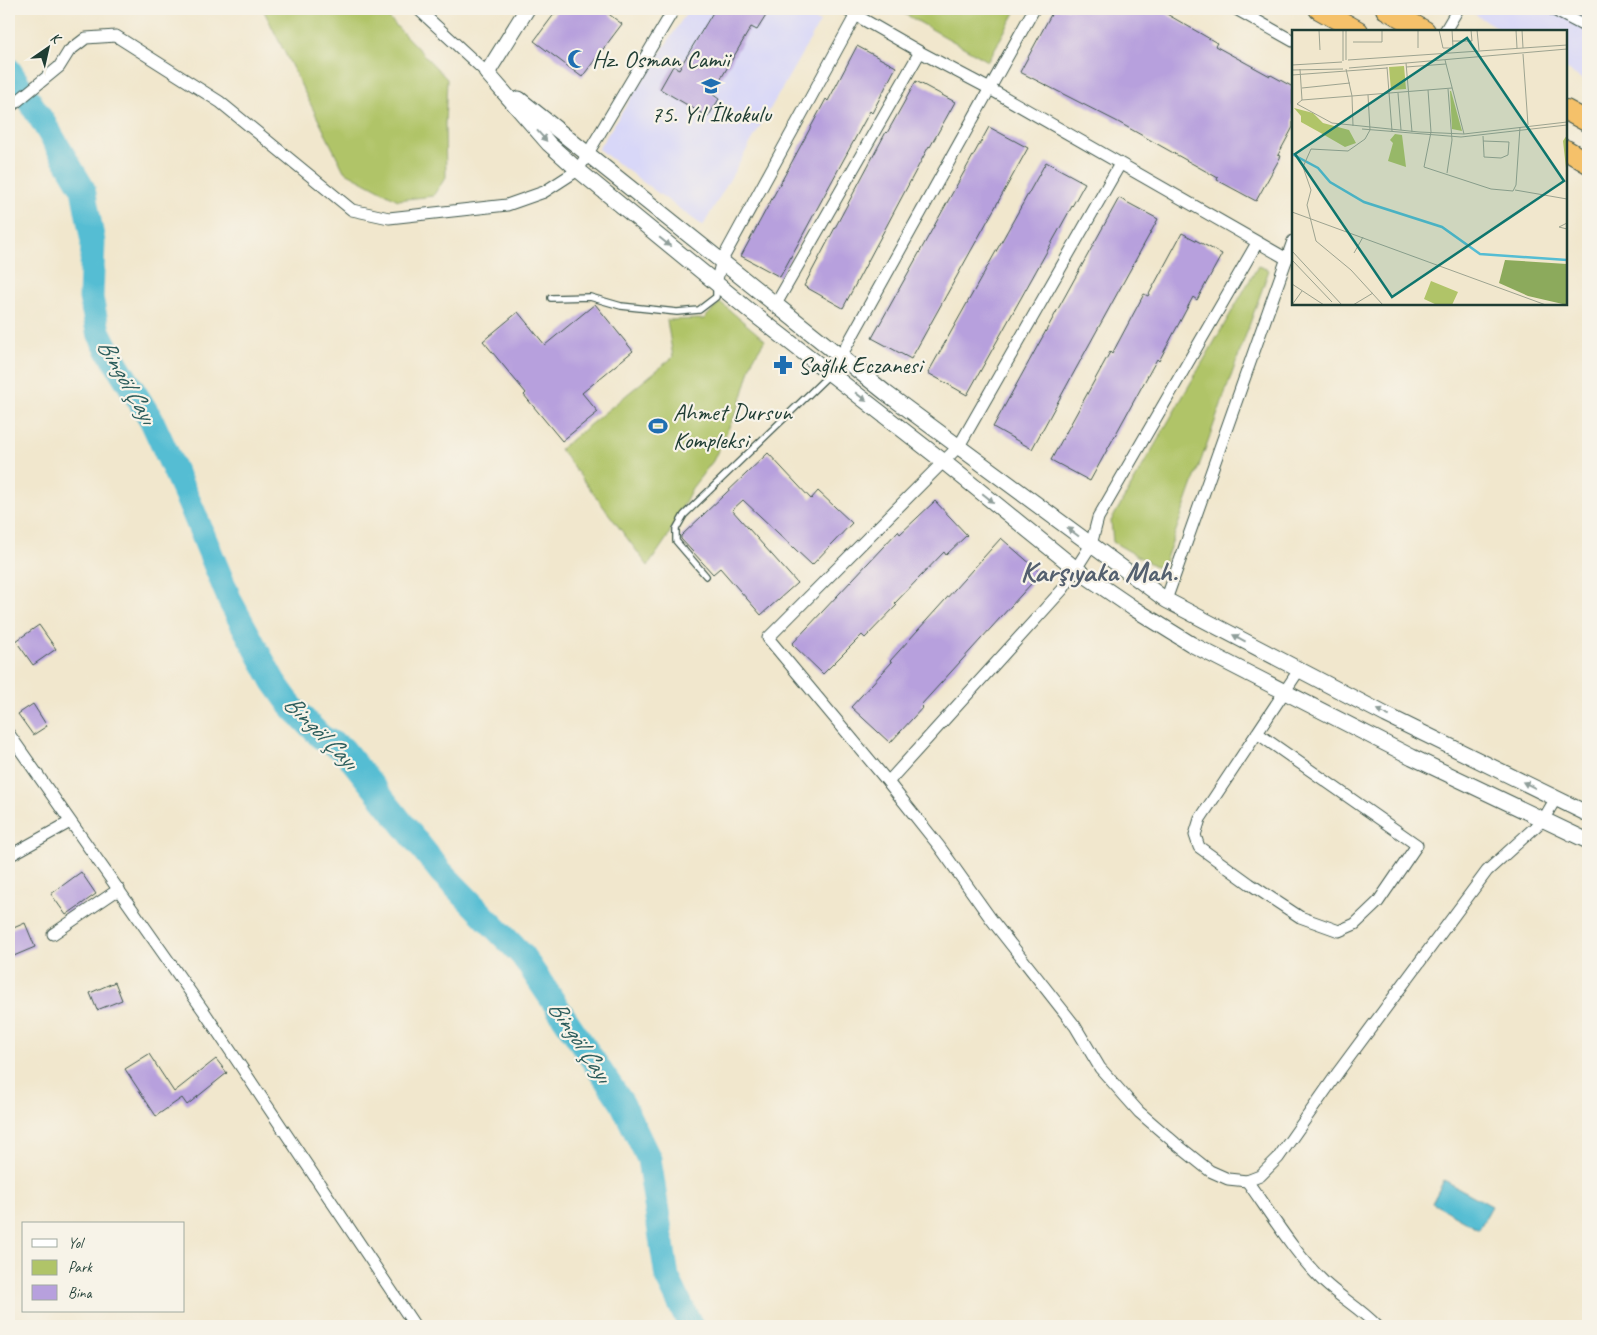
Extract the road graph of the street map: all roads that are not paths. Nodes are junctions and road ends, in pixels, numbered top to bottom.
1 (418, 9) edge
2 (527, 9) edge
3 (674, 9) edge
4 (845, 9) edge
5 (1034, 9) edge
6 (1236, 9) edge
7 (1319, 9) edge
8 (1386, 9) edge
9 (1458, 9) edge
10 (1552, 9) edge
11 (857, 12) edge
12 (1588, 28) edge
13 (1356, 30) edge
14 (1423, 30) edge
15 (1446, 30) edge
16 (1292, 40) edge
17 (920, 52) junction
18 (486, 73) junction
19 (990, 89) junction
20 (9, 108) edge
21 (1567, 111) edge
22 (1588, 122) edge
23 (1567, 151) edge
24 (588, 154) junction
25 (1588, 163) edge
26 (1120, 164) junction
27 (578, 170) junction
28 (1258, 243) junction
29 (1292, 244) edge
30 (1287, 259) junction
31 (722, 260) junction
32 (716, 283) junction
33 (551, 298) dead end
34 (776, 304) junction
35 (841, 356) junction
36 (830, 374) junction
37 (959, 446) junction
38 (944, 462) junction
39 (1091, 545) junction
40 (1076, 569) junction
41 (706, 576) dead end
42 (1166, 600) junction
43 (1299, 670) junction
44 (1285, 692) junction
45 (1257, 733) junction
46 (9, 734) edge
47 (888, 782) junction
48 (1556, 798) junction
49 (1588, 814) edge
50 (1543, 820) junction
51 (70, 822) junction
52 (1588, 841) edge
53 (9, 856) edge
54 (119, 889) junction
55 (53, 934) dead end
56 (1247, 1180) junction
57 (415, 1326) edge
58 (1377, 1326) edge

1 - 18 street
2 - 18 street
3 - 24 street
4 - 11 street
5 - 19 street
6 - 16 street
7 - 13 highway
8 - 14 highway
9 - 15 street
10 - 12 street
11 - 17 street
11 - 31 street
17 - 19 street
17 - 34 street
18 - 24 street
18 -> 27 street
19 - 26 street
19 - 35 street
20 - 27 street
21 - 22 highway
23 - 25 highway
24 - 27 street
24 - 31 street
26 - 28 street
26 - 37 street
27 -> 32 street
28 - 30 street
28 - 39 street
29 - 30 street
30 - 42 street
31 - 32 street
31 - 34 street
32 - 33 lane
32 - 36 street
34 - 35 street
35 - 36 street
35 - 37 street
36 -> 38 street
36 - 41 lane
37 - 38 street
39 -> 37 street
38 -> 40 street
38 - 47 street
39 - 40 street
39 - 42 street
40 - 44 street
40 - 47 street
43 -> 42 street
43 - 44 street
48 -> 43 street
44 - 45 street
44 - 50 street
45 - 45 street
46 - 51 street
47 - 56 street
48 - 49 street
48 - 50 street
50 - 52 street
50 - 56 street
51 - 53 street
51 - 54 street
54 - 55 street
54 - 57 street
56 - 58 street

